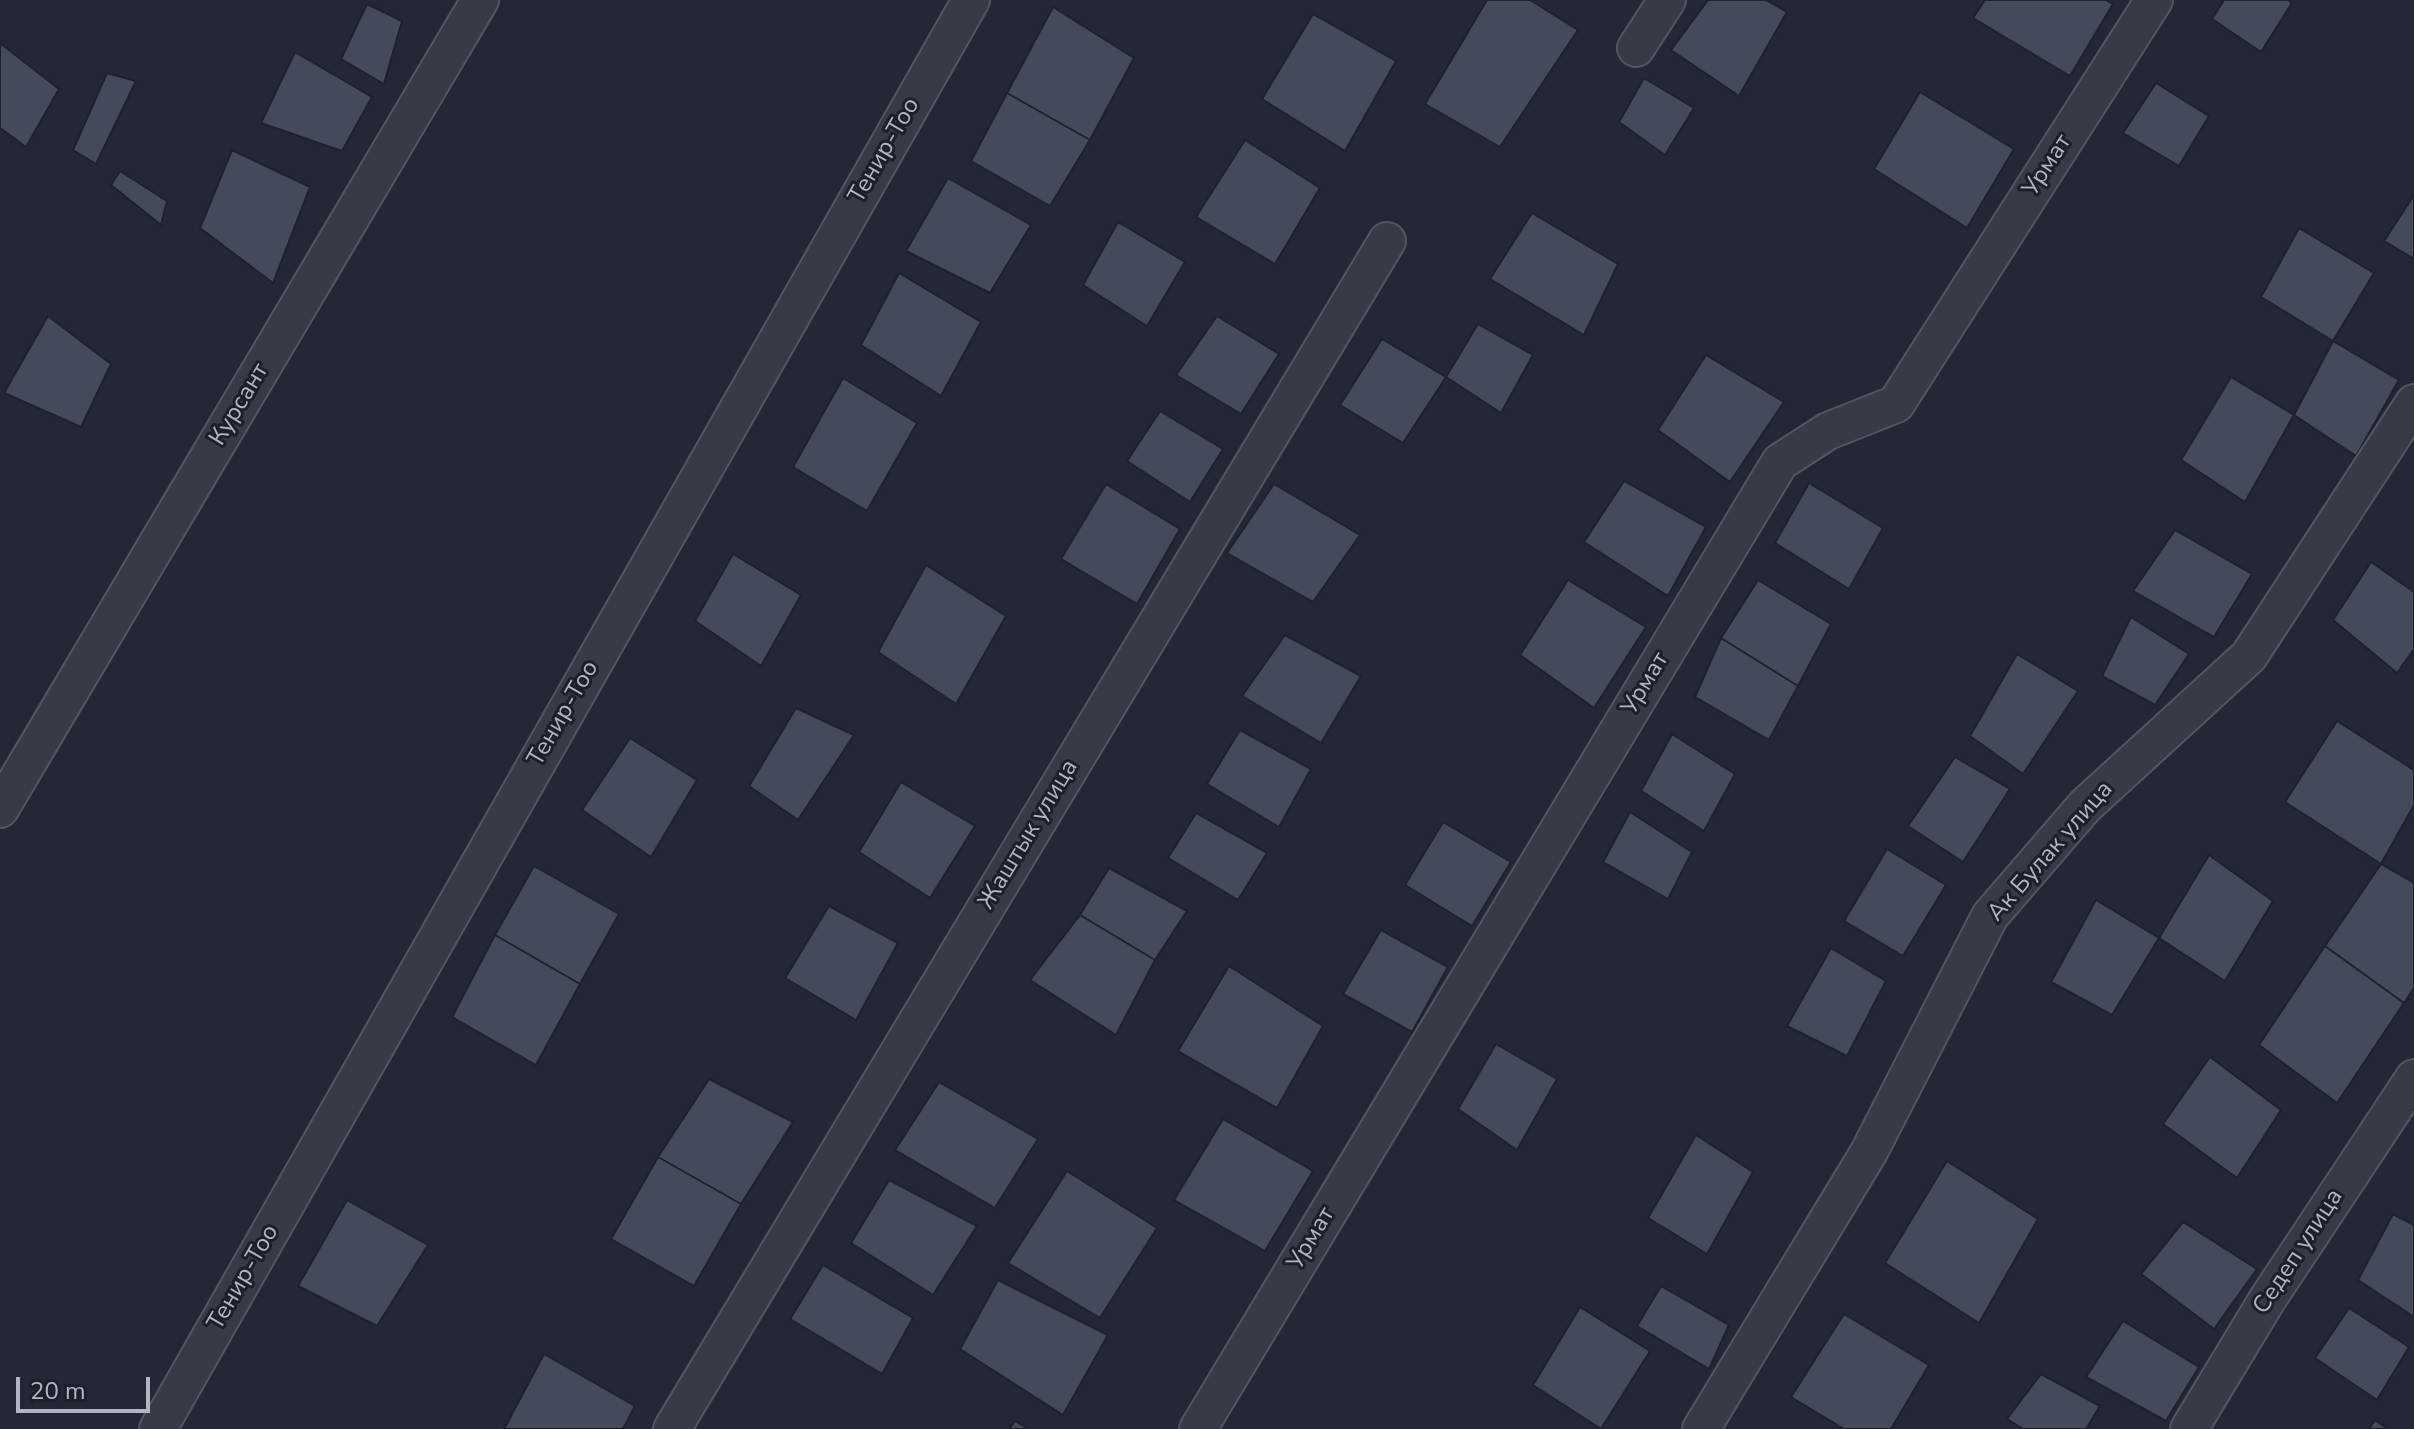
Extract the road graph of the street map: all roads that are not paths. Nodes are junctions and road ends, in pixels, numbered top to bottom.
1 (480, 0) edge
2 (971, 0) edge
3 (1667, 0) edge
4 (2154, 0) edge
5 (1636, 48) dead end
6 (1387, 241) dead end
7 (2414, 403) edge
8 (0, 809) edge
9 (2414, 1078) edge
10 (158, 1429) edge
11 (672, 1429) edge
12 (1198, 1429) edge
13 (1701, 1429) edge
14 (2189, 1429) edge

1 - 8 street, Курсант
2 - 10 street, Тенир-Тоо
3 - 5 street
4 - 12 street, Урмат
6 - 11 street, Жаштык улица
7 - 13 street, Ак Булак улица
9 - 14 street, Седеп улица

